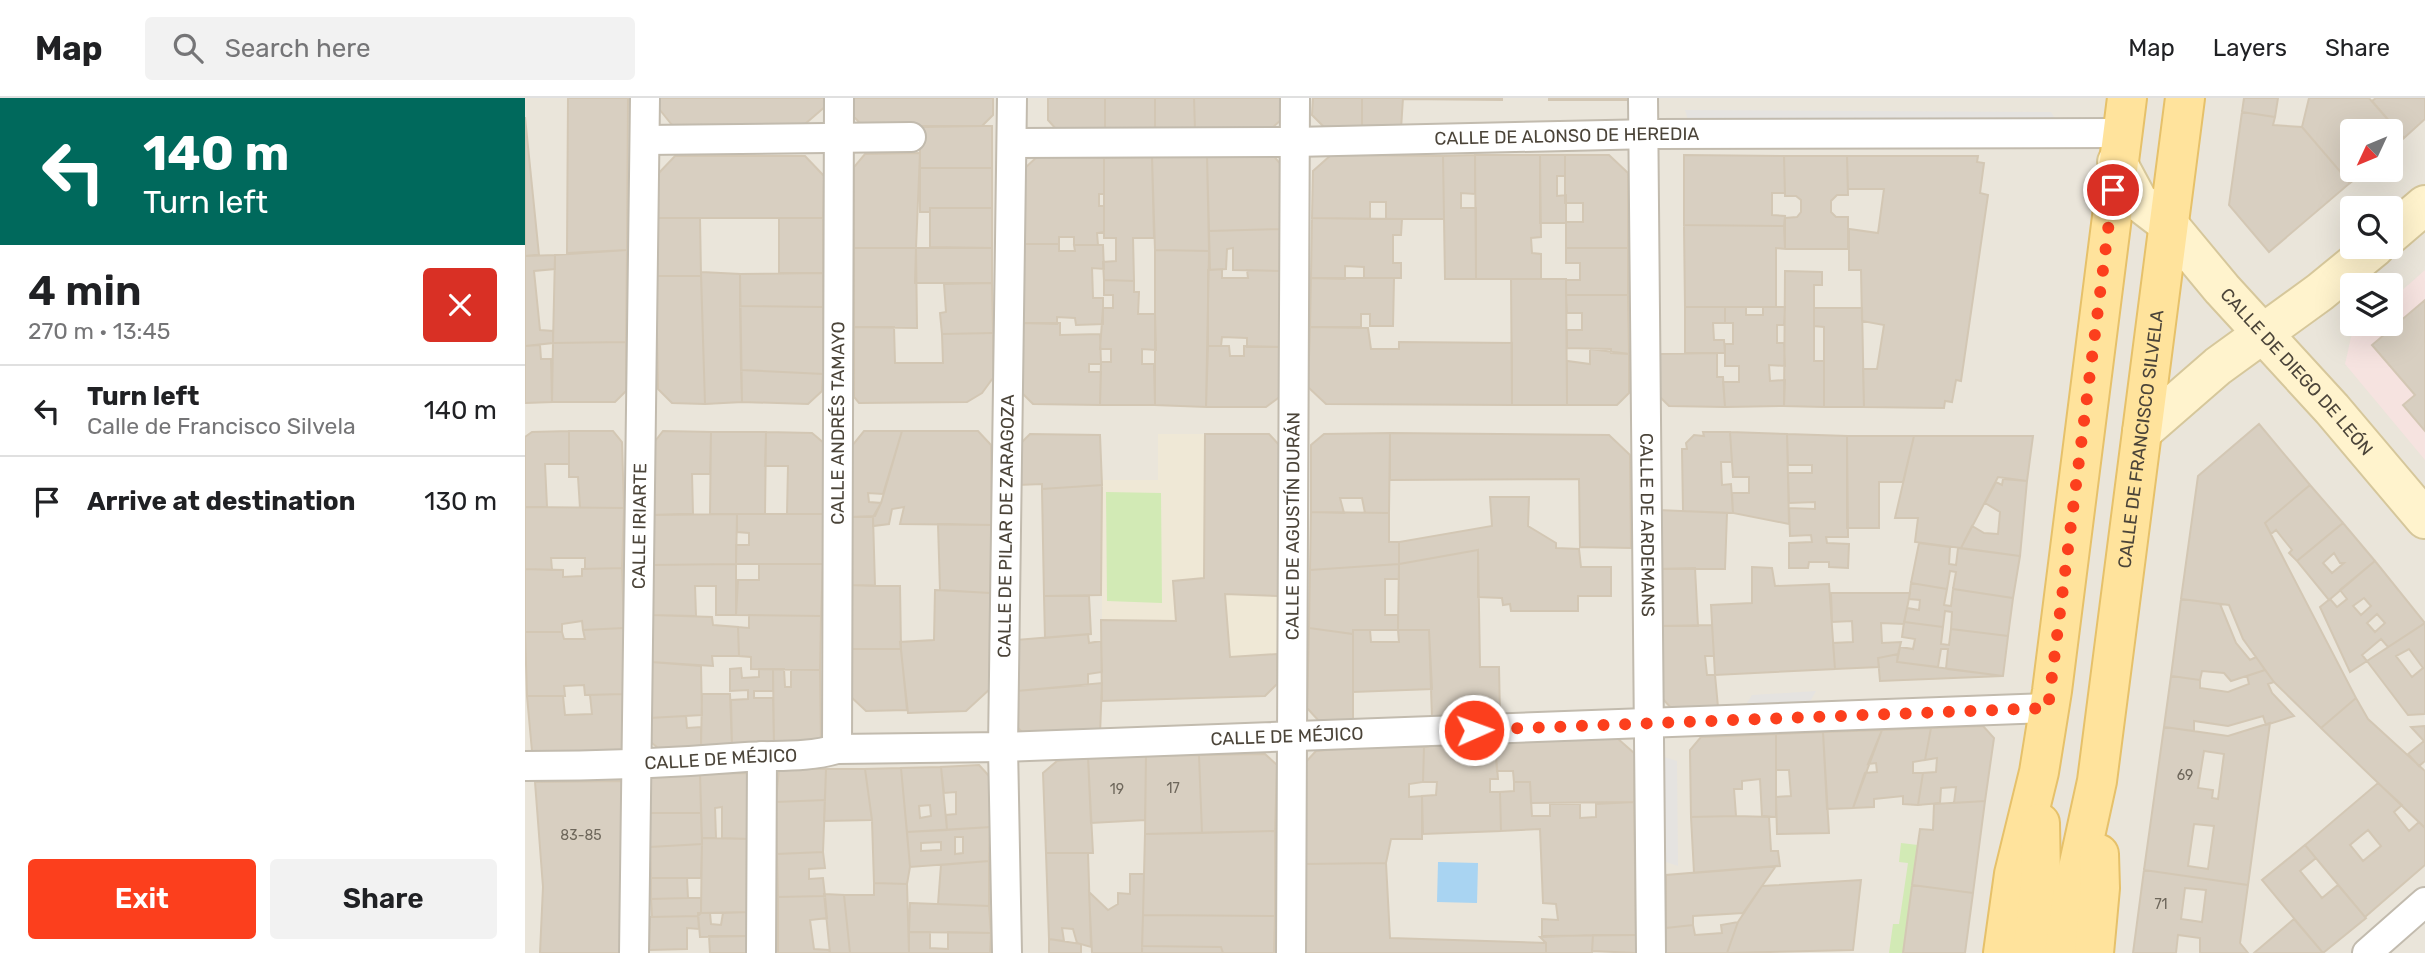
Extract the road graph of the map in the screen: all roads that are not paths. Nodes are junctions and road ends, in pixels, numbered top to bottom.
1 (645, 98) edge
2 (839, 98) edge
3 (1012, 98) edge
4 (1295, 98) edge
5 (1643, 98) edge
6 (2185, 98) edge
7 (2121, 131) edge
8 (1641, 135) junction
9 (838, 137) junction
10 (911, 137) dead end
11 (645, 140) junction
12 (1294, 142) junction
13 (1012, 143) junction
14 (2425, 205) edge
15 (2403, 224) edge
16 (2168, 225) junction
17 (2360, 259) edge
18 (2263, 334) junction
19 (2142, 432) junction
20 (2425, 519) edge
21 (2048, 708) junction
22 (1649, 723) junction
23 (1292, 737) junction
24 (1003, 747) junction
25 (837, 749) junction
26 (762, 756) junction
27 (637, 765) junction
28 (525, 766) edge
29 (2039, 772) junction
30 (2097, 781) junction
31 (2425, 902) edge
32 (634, 953) edge
33 (761, 953) edge
34 (1007, 953) edge
35 (1291, 953) edge
36 (1651, 953) edge
37 (2003, 953) edge
38 (2032, 953) edge
39 (2064, 953) edge
40 (2094, 953) edge
41 (2367, 953) edge

1 - 11 street, CALLE IRIARTE
2 - 9 street, CALLE ANDRÉS TAMAYO
3 - 13 street, CALLE DE PILAR DE ZARAGOZA
4 - 12 street, CALLE DE AGUSTÍN DURÁN
5 - 8 street, CALLE DE ARDEMANS
6 - 16 main road, CALLE DE FRANCISCO SILVELA
7 - 8 street, CALLE DE ALONSO DE HEREDIA
7 - 16 street, CALLE DE DIEGO DE LEÓN
7 - 21 main road
8 - 12 street, CALLE DE ALONSO DE HEREDIA
8 - 22 street, CALLE DE ARDEMANS
9 - 10 street
9 - 11 street
9 - 25 street, CALLE ANDRÉS TAMAYO
11 - 27 street, CALLE IRIARTE
12 - 13 street, CALLE DE ALONSO DE HEREDIA
12 - 23 street, CALLE DE AGUSTÍN DURÁN
13 - 24 street, CALLE DE PILAR DE ZARAGOZA
14 - 15 street
16 - 18 street, CALLE DE DIEGO DE LEÓN
16 - 19 main road, CALLE DE FRANCISCO SILVELA
17 - 18 street
18 - 19 street
18 - 20 street, CALLE DE DIEGO DE LEÓN
19 - 30 main road, CALLE DE FRANCISCO SILVELA
21 - 22 street, CALLE DE MÉJICO
21 - 29 main road
22 - 23 street, CALLE DE MÉJICO
22 - 36 street, CALLE DE ARDEMANS
23 - 24 street, CALLE DE MÉJICO
23 - 35 street, CALLE DE AGUSTÍN DURÁN
24 - 25 street, CALLE DE MÉJICO
24 - 34 street, CALLE DE PILAR DE ZARAGOZA
25 - 26 street, CALLE DE MÉJICO
26 - 27 street, CALLE DE MÉJICO
26 - 33 street
27 - 28 street, CALLE DE MÉJICO
27 - 32 street, CALLE IRIARTE
29 - 37 main road
29 - 38 main road
30 - 39 main road, CALLE DE FRANCISCO SILVELA
30 - 40 main road, CALLE DE FRANCISCO SILVELA
31 - 41 street

